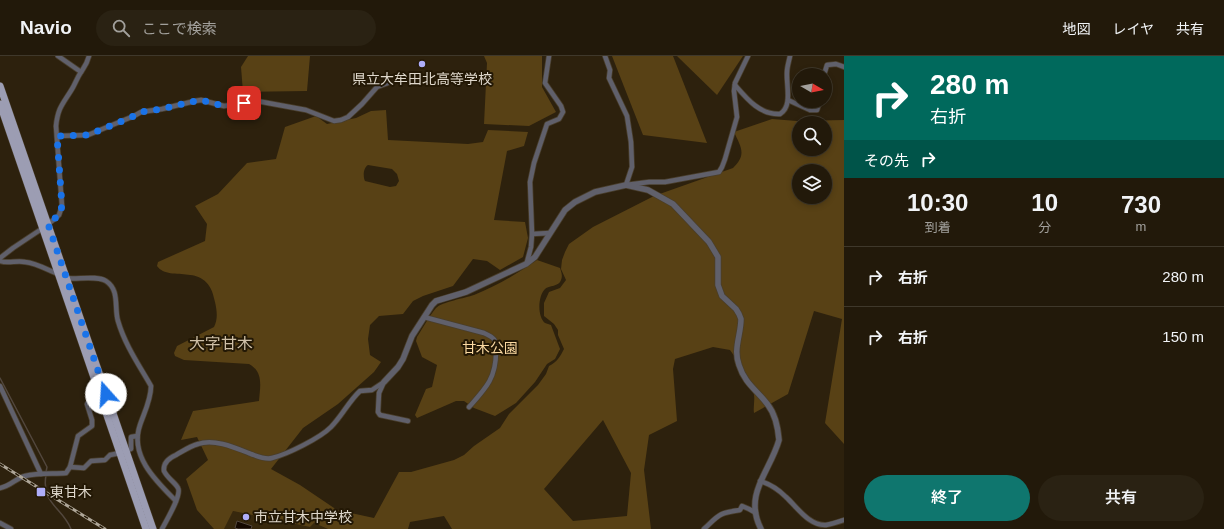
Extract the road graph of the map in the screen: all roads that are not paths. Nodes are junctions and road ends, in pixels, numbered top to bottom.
1 (58, 56) edge
2 (89, 56) edge
3 (549, 56) edge
4 (605, 56) edge
5 (748, 56) edge
6 (790, 56) edge
7 (844, 67) edge
8 (826, 68) edge
9 (81, 72) junction
10 (388, 83) dead end
11 (735, 85) junction
12 (0, 86) edge
13 (788, 100) junction
14 (792, 102) edge
15 (0, 104) edge
16 (806, 108) edge
17 (818, 108) edge
18 (57, 136) junction
19 (626, 185) junction
20 (46, 226) junction
21 (550, 233) junction
22 (532, 234) junction
23 (0, 259) edge
24 (527, 262) junction
25 (59, 274) junction
26 (66, 279) junction
27 (424, 317) junction
28 (384, 382) junction
29 (0, 386) edge
30 (94, 398) dead end
31 (469, 407) dead end
32 (408, 420) dead end
33 (137, 436) junction
34 (123, 452) junction
35 (70, 467) junction
36 (41, 474) junction
37 (760, 481) junction
38 (0, 488) edge
39 (176, 501) junction
40 (756, 513) junction
41 (844, 520) edge
42 (0, 523) edge
43 (149, 528) edge
44 (11, 529) edge
45 (162, 529) edge
46 (704, 529) edge
47 (761, 529) edge

1 - 9 street
2 - 9 street
3 - 22 street
4 - 19 street
5 - 11 street
6 - 13 street
7 - 8 street
9 - 18 street
10 - 18 street
11 - 13 street
11 - 19 street
12 - 20 main road
13 - 14 street
15 - 20 main road
16 - 17 street
18 - 20 street
19 - 21 street
19 - 37 street
20 - 23 street
20 - 25 main road
20 - 26 main road
21 - 22 street
21 - 24 street
22 - 24 street
23 - 25 street
24 - 27 street
25 - 26 street
25 - 34 main road
26 - 33 street
26 - 34 main road
27 - 28 street
27 - 31 street
28 - 32 street
28 - 39 street
29 - 36 street
30 - 35 street
33 - 34 street
33 - 39 street
34 - 35 street
34 - 43 main road
35 - 36 street
36 - 38 street
37 - 40 street
37 - 41 street
39 - 45 street
40 - 46 street
40 - 47 street
42 - 44 street

